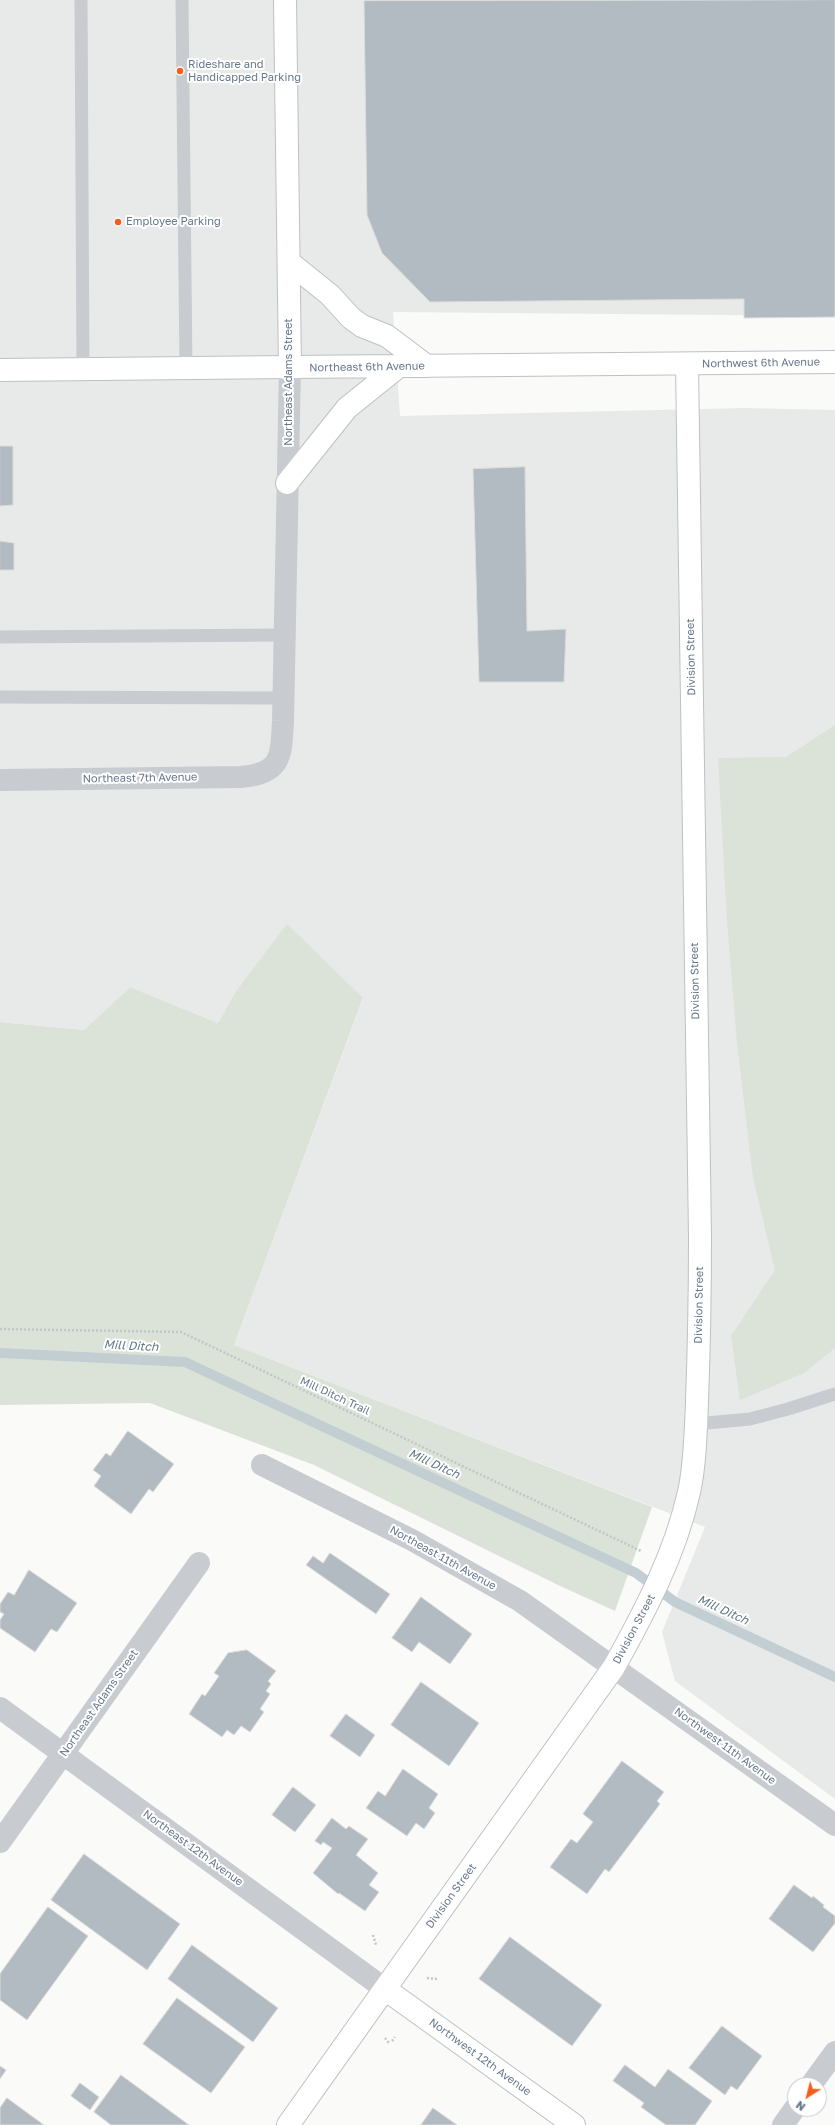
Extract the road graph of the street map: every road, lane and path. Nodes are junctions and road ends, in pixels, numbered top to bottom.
1 (80, 0) edge
2 (182, 0) edge
3 (285, 0) edge
4 (289, 262) junction
5 (835, 362) edge
6 (687, 364) junction
7 (427, 366) junction
8 (290, 367) junction
9 (398, 367) junction
10 (83, 369) junction
11 (186, 369) junction
12 (0, 370) edge
13 (287, 482) junction
14 (285, 635) junction
15 (0, 637) edge
16 (0, 698) edge
17 (283, 698) junction
18 (275, 763) joint
19 (0, 780) edge
20 (0, 1329) edge
21 (835, 1394) edge
22 (696, 1424) junction
23 (262, 1465) dead end
24 (645, 1552) dead end
25 (199, 1563) dead end
26 (614, 1667) junction
27 (0, 1708) edge
28 (64, 1753) junction
29 (835, 1825) edge
30 (0, 1842) edge
31 (373, 1935) dead end
32 (376, 1945) dead end
33 (425, 1978) dead end
34 (437, 1979) dead end
35 (385, 1989) junction
36 (395, 2037) dead end
37 (392, 2041) dead end
38 (835, 2052) edge
39 (817, 2077) edge
40 (288, 2125) edge
41 (574, 2125) edge

1 - 10 lane
2 - 11 lane
3 - 4 street, Northeast Adams Street
4 - 7 street
4 - 8 street, Northeast Adams Street
5 - 6 street, Northwest 6th Avenue
6 - 7 street, Northeast 6th Avenue
6 - 22 street, Division Street
7 - 9 street, Northeast 6th Avenue
8 - 9 street, Northeast 6th Avenue
8 - 11 street, Northeast 6th Avenue
8 - 13 street, Northeast Adams Street
9 - 13 street
10 - 11 street, Northeast 6th Avenue
10 - 12 street, Northeast 6th Avenue
13 - 14 street, Northeast Adams Street
14 - 15 lane
14 - 17 street, Northeast Adams Street
16 - 17 lane
17 - 18 street, Northeast Adams Street
18 - 19 street, Northeast 7th Avenue
20 - 24 path, Mill Ditch Trail
21 - 22 lane
22 - 26 street, Division Street
23 - 26 street, Northeast 11th Avenue
25 - 28 street, Northeast Adams Street
26 - 29 street, Northwest 11th Avenue
26 - 35 street, Division Street
27 - 28 street, Northeast 12th Avenue
28 - 30 street, Northeast Adams Street
28 - 35 street, Northeast 12th Avenue
31 - 32 path
33 - 34 path
35 - 40 street, Division Street
35 - 41 street, Northwest 12th Avenue
36 - 37 path
38 - 39 street

